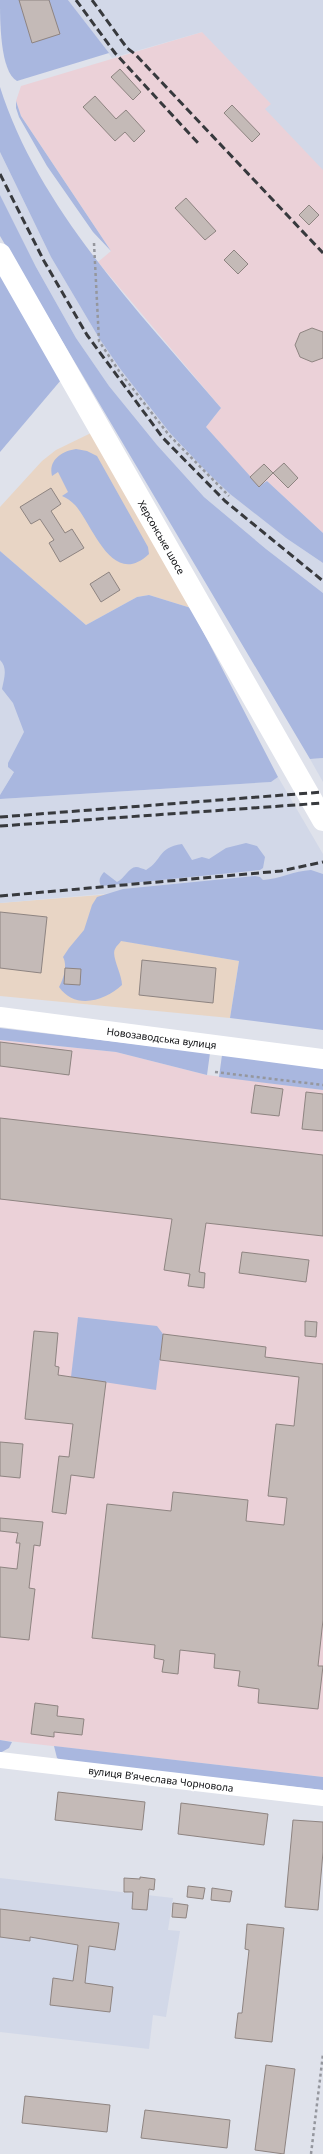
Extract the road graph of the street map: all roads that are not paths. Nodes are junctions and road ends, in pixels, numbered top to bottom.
1 (0, 254) edge
2 (323, 820) edge
3 (0, 1017) edge
4 (323, 1059) edge
5 (0, 1760) edge
6 (323, 1798) edge

1 - 2 main road, Херсонське шосе
3 - 4 street, Новозаводська вулиця
5 - 6 street, вулиця Вʼячеслава Чорновола

